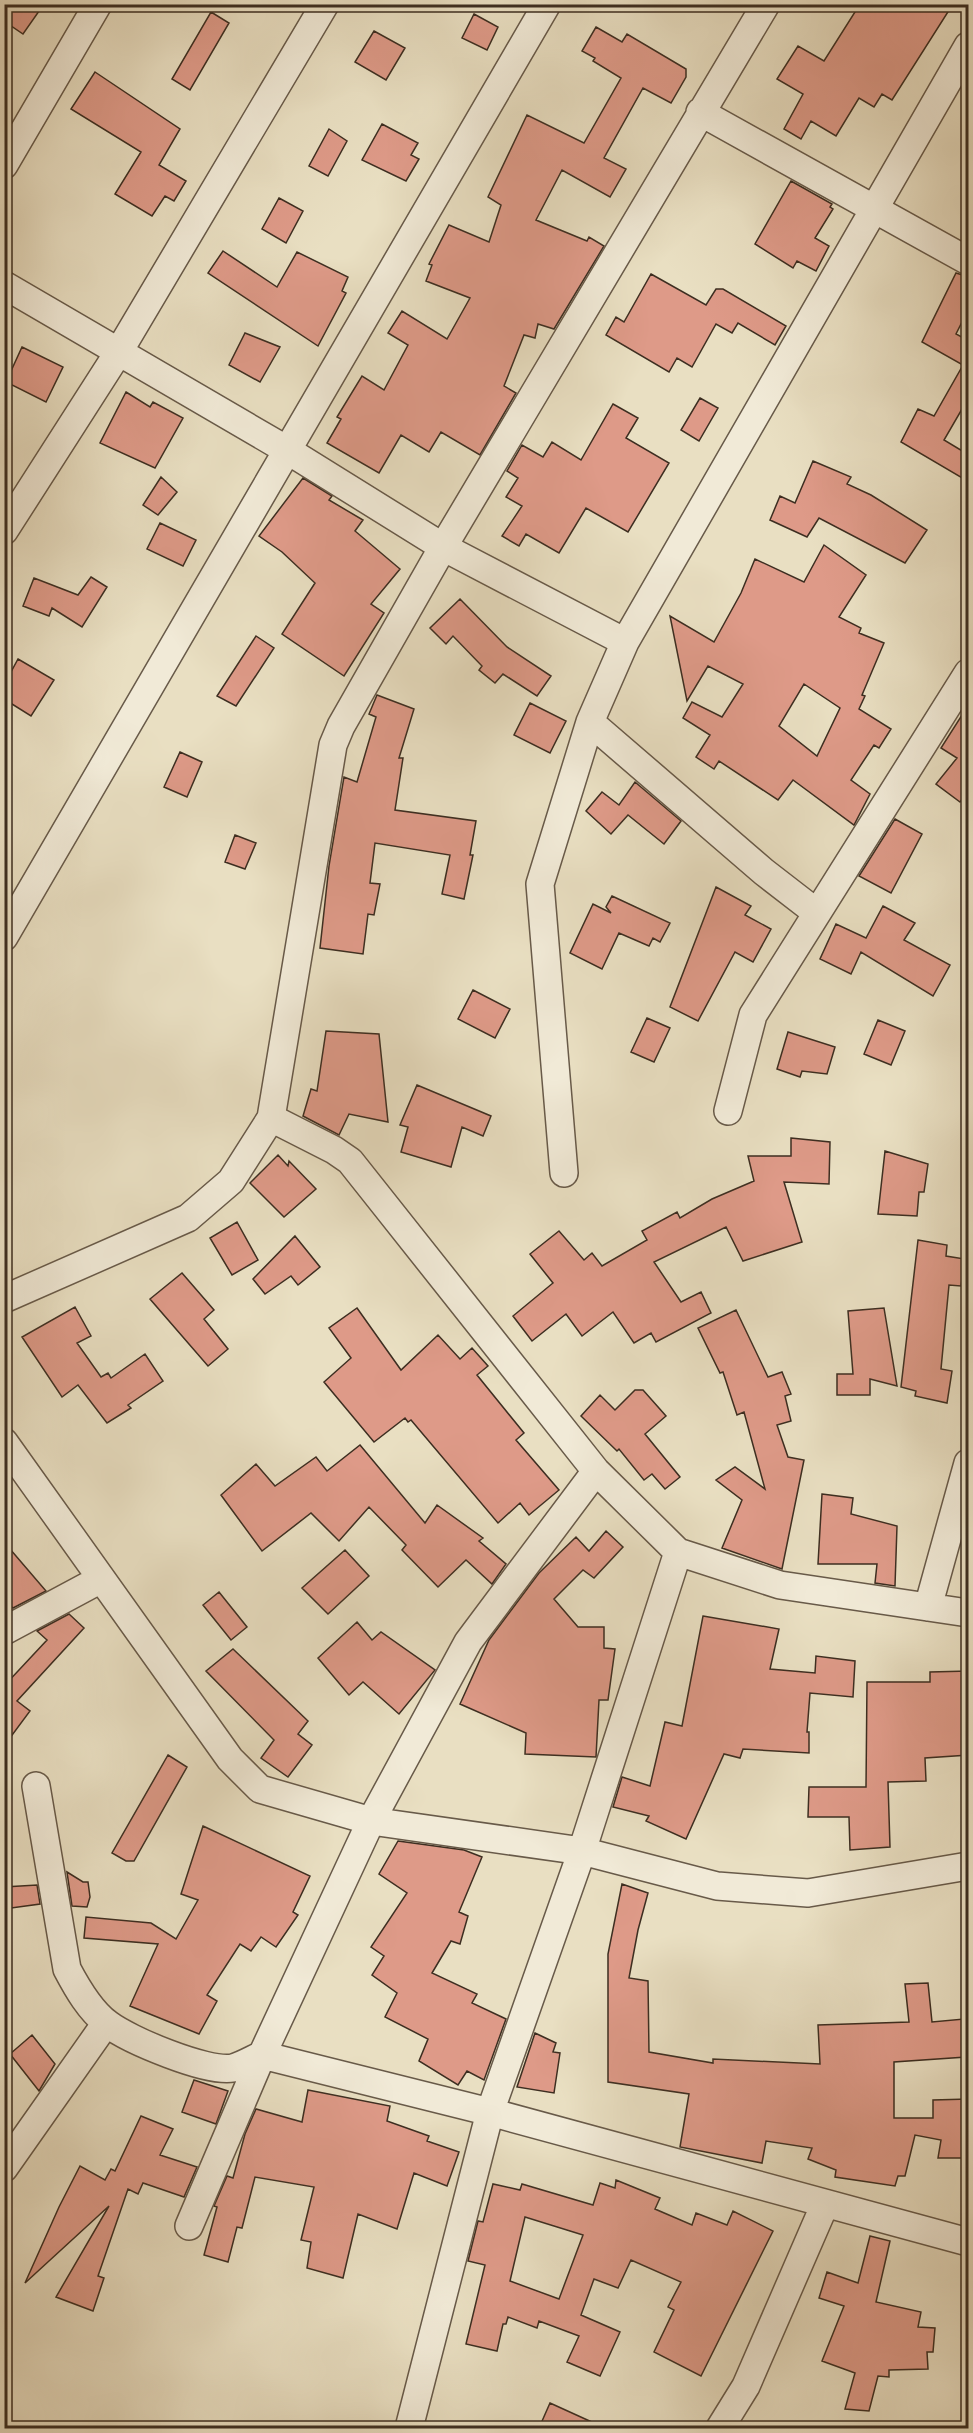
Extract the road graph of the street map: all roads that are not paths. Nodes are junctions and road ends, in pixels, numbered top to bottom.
1 (98, 4) edge
2 (325, 4) edge
3 (548, 4) edge
4 (766, 4) edge
5 (969, 46) edge
6 (700, 112) junction
7 (4, 165) edge
8 (874, 210) junction
9 (969, 261) edge
10 (4, 285) edge
11 (118, 353) junction
12 (287, 450) junction
13 (4, 531) edge
14 (442, 547) junction
15 (625, 642) junction
16 (969, 673) edge
17 (590, 722) junction
18 (817, 914) junction
19 (4, 937) edge
20 (728, 1111) dead end
21 (271, 1118) junction
22 (564, 1173) dead end
23 (4, 1299) edge
24 (4, 1442) edge
25 (969, 1463) edge
26 (596, 1471) junction
27 (678, 1552) junction
28 (101, 1579) junction
29 (928, 1607) junction
30 (969, 1613) edge
31 (4, 1631) edge
32 (36, 1786) dead end
33 (372, 1821) junction
34 (582, 1851) junction
35 (969, 1866) edge
36 (106, 2023) junction
37 (262, 2055) junction
38 (490, 2112) junction
39 (4, 2168) edge
40 (825, 2204) junction
41 (189, 2226) dead end
42 (969, 2242) edge
43 (409, 2428) edge
44 (720, 2428) edge

1 - 7 street
2 - 11 street
3 - 12 street
4 - 6 street
5 - 8 street
6 - 8 street
6 - 14 street
8 - 9 street
8 - 15 street
10 - 11 street
11 - 12 street
11 - 13 street
12 - 14 street
12 - 19 street
14 - 15 street
14 - 21 street
15 - 17 street
16 - 18 street
17 - 18 street
17 - 22 street
18 - 20 street
21 - 23 street
21 - 26 street
24 - 28 street
25 - 29 street
26 - 27 street
26 - 33 street
27 - 29 street
27 - 34 street
28 - 31 street
28 - 33 street
29 - 30 street
32 - 36 street
33 - 34 street
33 - 37 street
34 - 35 street
34 - 38 street
36 - 37 street
36 - 39 street
37 - 38 street
37 - 41 street
38 - 40 street
38 - 43 street
40 - 42 street
40 - 44 street

